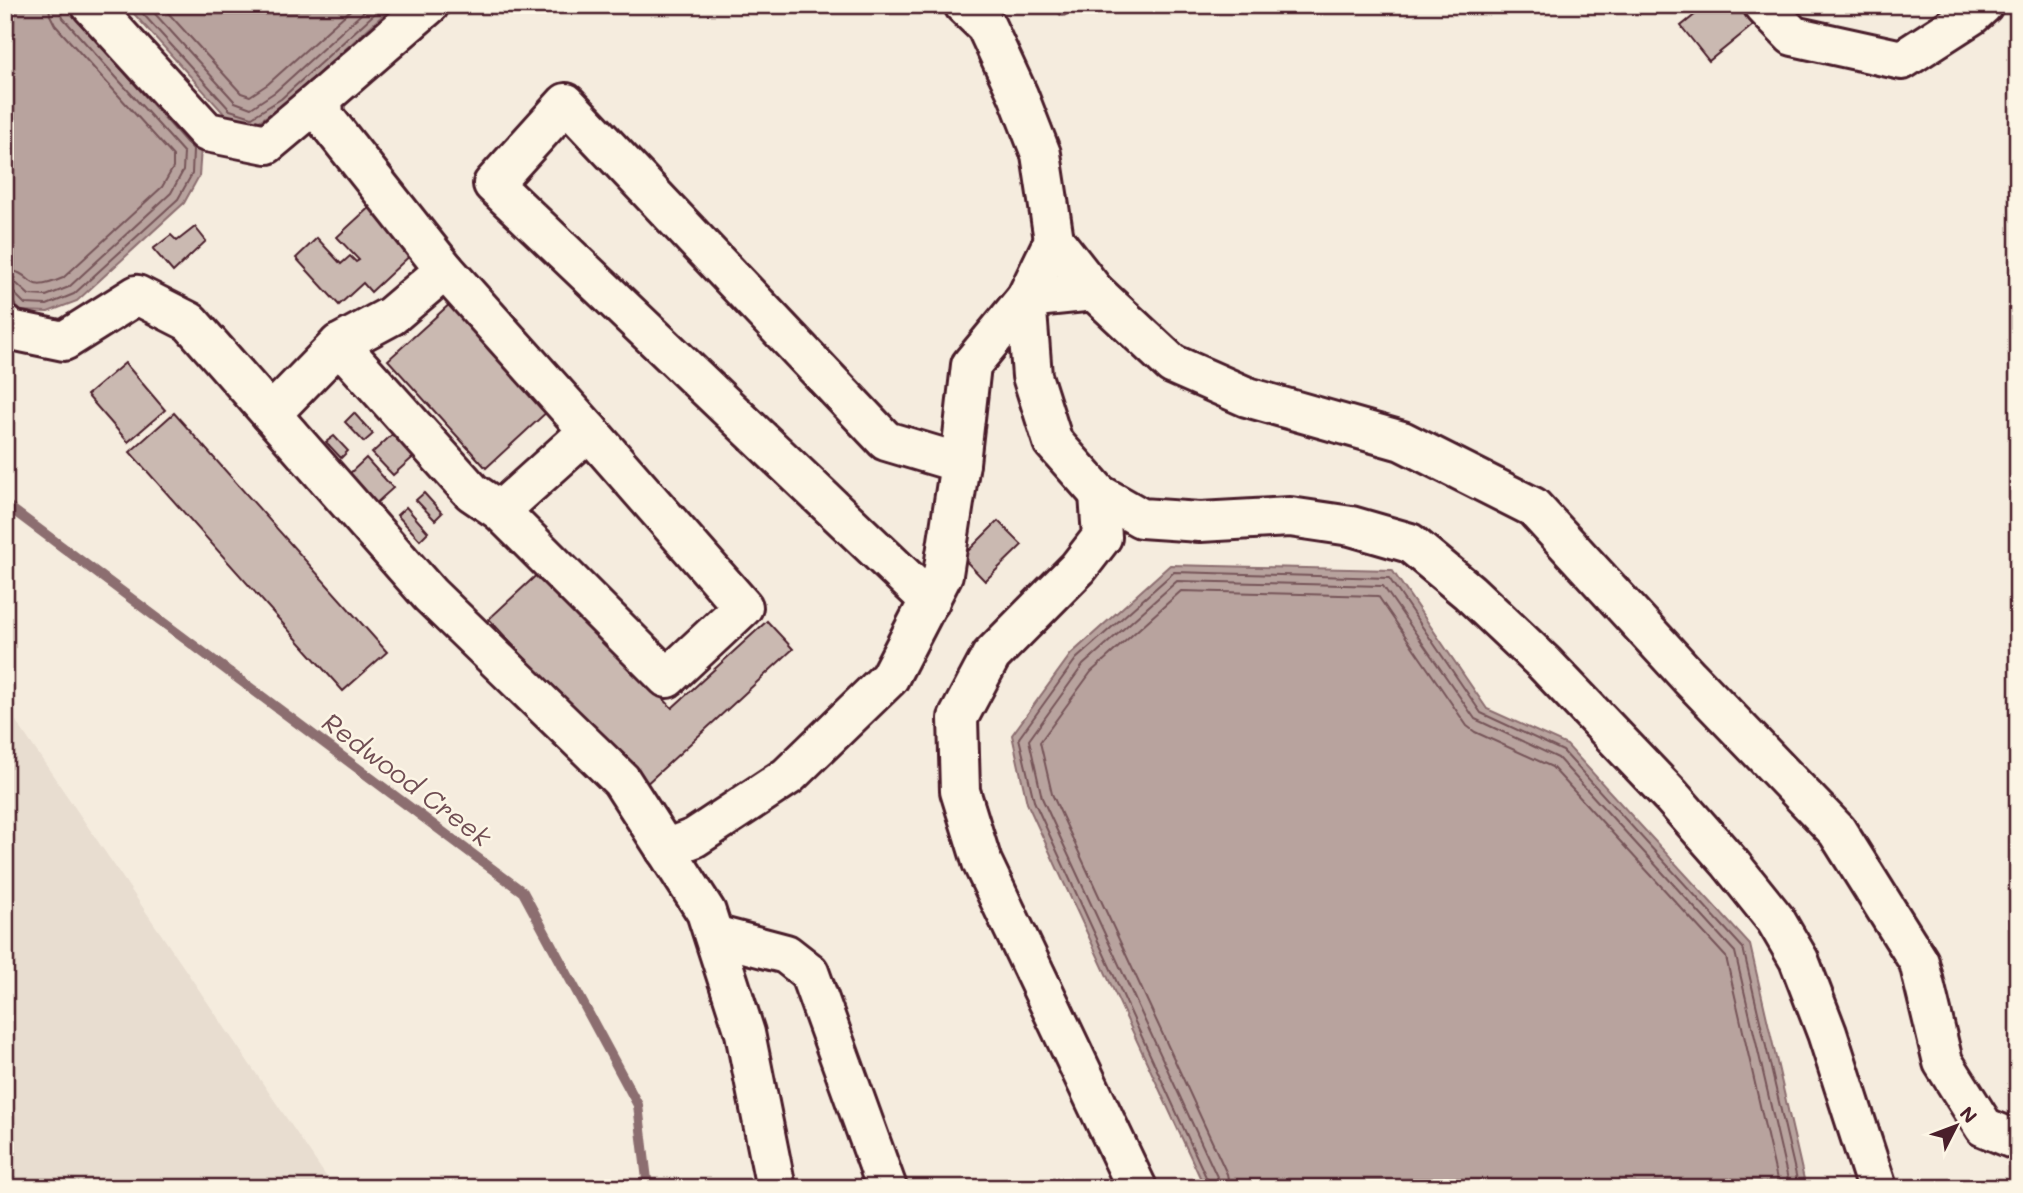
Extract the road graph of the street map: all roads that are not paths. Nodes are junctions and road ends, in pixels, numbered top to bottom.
1 (91, 5) edge
2 (429, 5) edge
3 (964, 5) edge
4 (1763, 5) edge
5 (1983, 5) edge
6 (323, 97) junction
7 (1054, 240) junction
8 (445, 270) junction
9 (1094, 291) junction
10 (1026, 298) junction
11 (5, 325) edge
12 (339, 344) junction
13 (271, 414) junction
14 (589, 431) junction
15 (960, 463) junction
16 (1099, 494) junction
17 (500, 511) junction
18 (1141, 518) junction
19 (1102, 537) junction
20 (930, 601) junction
21 (666, 849) junction
22 (714, 935) junction
23 (2018, 1141) edge
24 (776, 1188) edge
25 (887, 1188) edge
26 (1137, 1188) edge
27 (1877, 1188) edge

1 - 6 street
2 - 6 street
3 - 7 street
4 - 5 street
6 - 8 street
7 - 9 street
7 - 10 street
8 - 12 street
8 - 14 street
9 - 10 street
9 - 23 street
10 - 15 street
10 - 16 street
11 - 13 street
12 - 13 street
12 - 17 street
13 - 21 street
14 - 17 street
14 - 17 street
15 - 20 street
15 - 20 street
16 - 18 street
16 - 19 street
18 - 19 street
18 - 27 street
19 - 26 street
20 - 21 street
21 - 22 street
22 - 24 street
22 - 25 street

